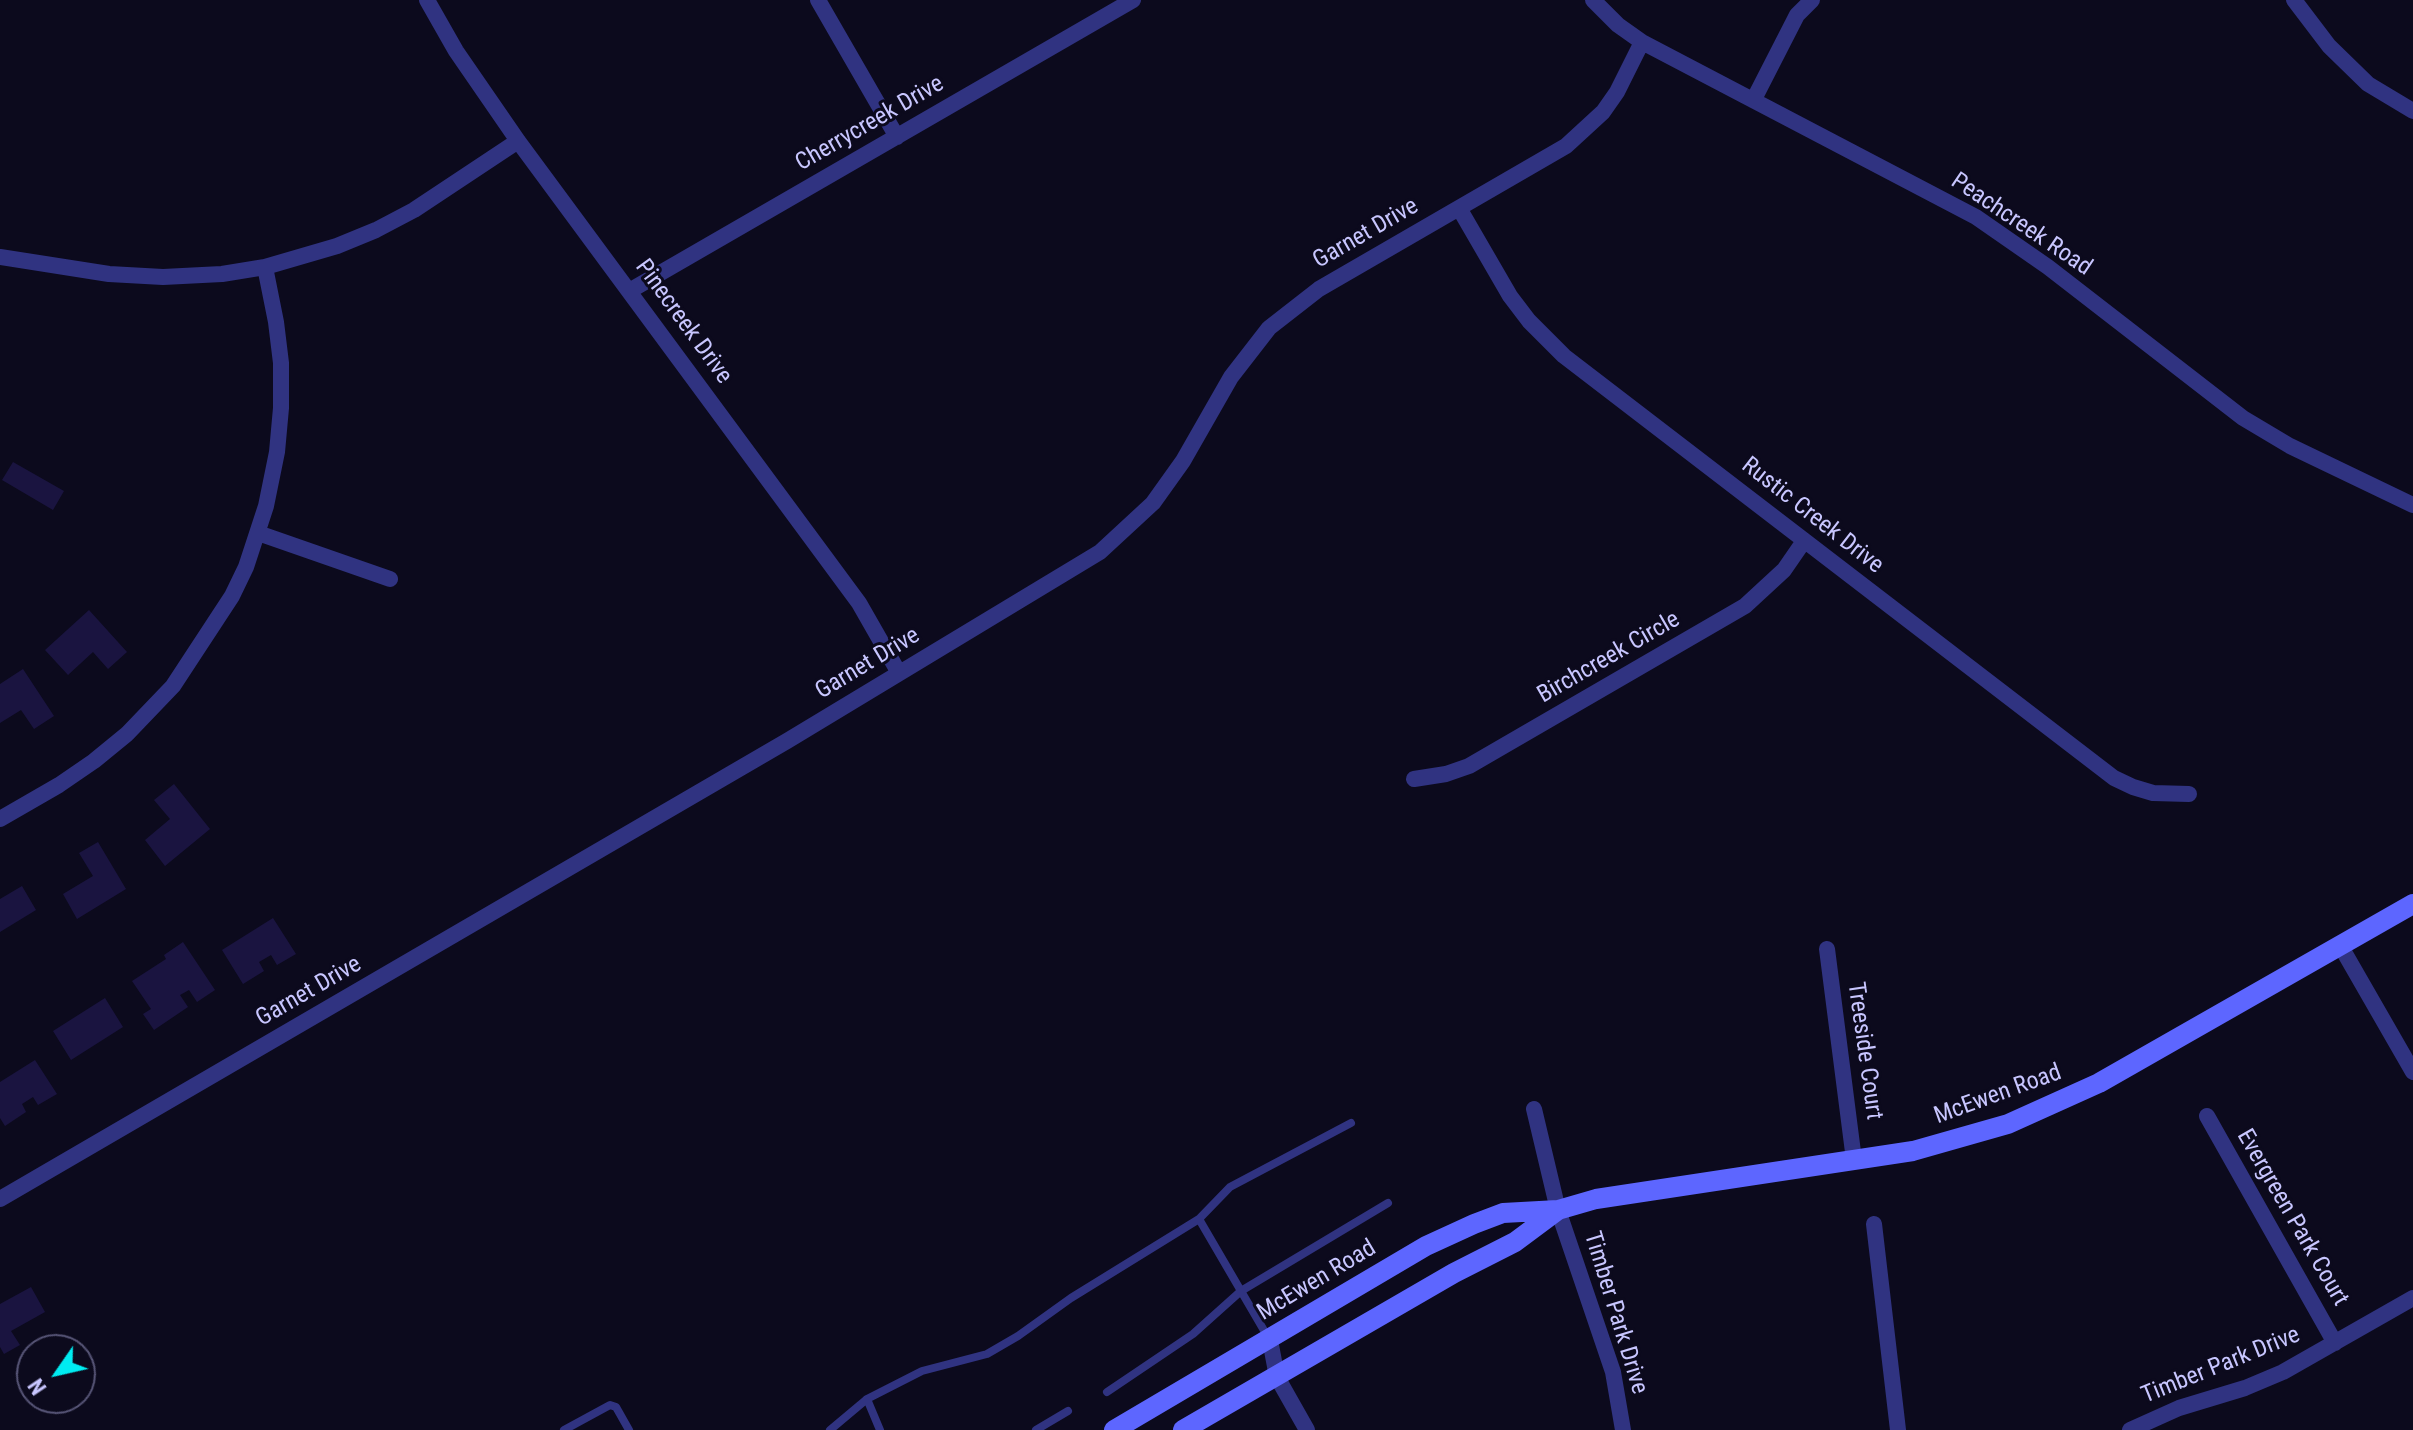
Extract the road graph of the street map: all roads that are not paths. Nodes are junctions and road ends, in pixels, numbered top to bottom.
1 (427, 0) edge
2 (818, 0) edge
3 (1133, 0) edge
4 (1593, 0) edge
5 (1812, 0) edge
6 (2294, 0) edge
7 (1642, 42) junction
8 (1754, 99) junction
9 (2413, 111) edge
10 (897, 137) junction
11 (518, 141) junction
12 (1459, 208) junction
13 (0, 257) edge
14 (265, 267) junction
15 (631, 290) junction
16 (2413, 505) edge
17 (258, 533) junction
18 (1804, 541) junction
19 (390, 579) dead end
20 (899, 673) junction
21 (1414, 779) dead end
22 (2189, 794) dead end
23 (0, 819) edge
24 (2413, 904) edge
25 (2340, 945) junction
26 (1827, 949) dead end
27 (2413, 1072) edge
28 (1534, 1109) dead end
29 (2207, 1116) dead end
30 (1351, 1123) dead end
31 (1854, 1160) junction
32 (0, 1199) edge
33 (1388, 1203) dead end
34 (1558, 1210) junction
35 (1199, 1219) junction
36 (1874, 1224) dead end
37 (1241, 1291) junction
38 (2413, 1298) edge
39 (1270, 1340) junction
40 (2335, 1343) junction
41 (1277, 1377) junction
42 (1107, 1392) dead end
43 (867, 1399) junction
44 (1068, 1411) dead end
45 (564, 1430) edge
46 (629, 1430) edge
47 (830, 1430) edge
48 (880, 1430) edge
49 (1036, 1430) edge
50 (1114, 1430) edge
51 (1183, 1430) edge
52 (1307, 1430) edge
53 (1623, 1430) edge
54 (1898, 1430) edge
55 (2130, 1430) edge

1 - 11 street, Pinecreek Drive
2 - 10 street
3 - 10 street, Cherrycreek Drive
4 - 7 street, Peachcreek Road
5 - 8 street
6 - 9 street
7 - 8 street, Peachcreek Road
7 - 12 street, Garnet Drive
8 - 16 street, Peachcreek Road
10 - 15 street, Cherrycreek Drive
11 - 14 street
11 - 15 street, Pinecreek Drive
12 - 18 street, Rustic Creek Drive
12 - 20 street, Garnet Drive
13 - 14 street
14 - 17 street
15 - 20 street, Pinecreek Drive
17 - 19 street
17 - 23 street
18 - 21 street, Birchcreek Circle
18 - 22 street, Rustic Creek Drive
20 - 32 street, Garnet Drive
24 - 25 street, McEwen Road
25 - 27 street
25 - 31 street, McEwen Road
26 - 31 street, Treeside Court
28 - 34 street, Timber Park Drive
29 - 40 street, Evergreen Park Court
30 - 35 lane
31 - 34 street, McEwen Road
33 - 37 lane
34 - 39 street, McEwen Road
34 - 41 street, McEwen Road
34 - 53 street, Timber Park Drive
35 - 37 lane
35 - 43 lane
36 - 54 street
37 - 39 lane
37 - 42 lane
38 - 40 street, Timber Park Drive
39 - 41 street
39 - 50 street, McEwen Road
40 - 55 street, Timber Park Drive
41 - 51 street, McEwen Road
41 - 52 street
43 - 47 lane
43 - 48 lane
44 - 49 lane
45 - 46 lane

